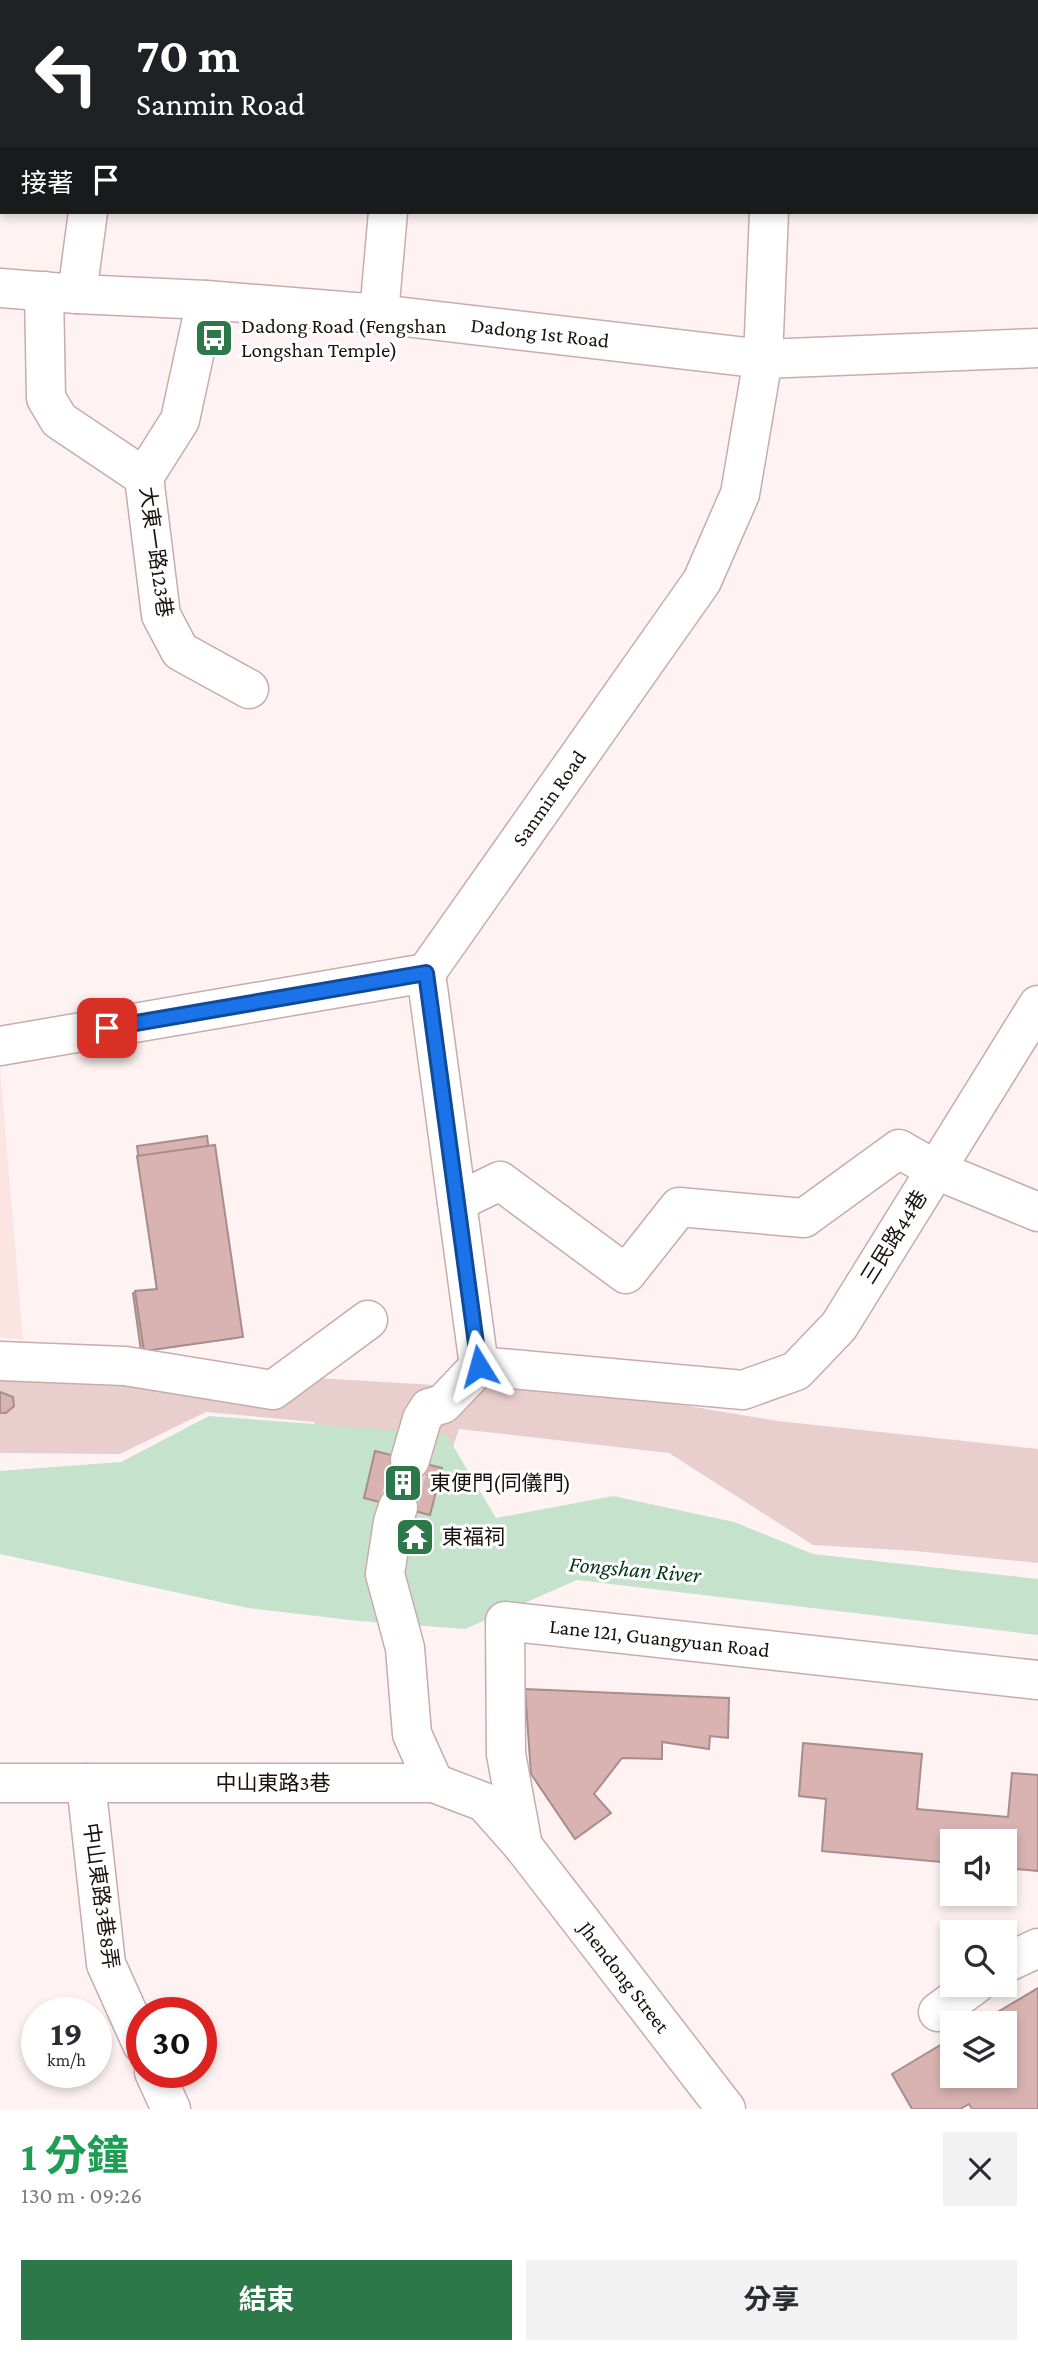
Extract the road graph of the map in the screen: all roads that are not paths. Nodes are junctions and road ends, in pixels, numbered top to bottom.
1 (87, 214) edge
2 (388, 214) edge
3 (769, 214) edge
4 (0, 288) edge
5 (60, 293) junction
6 (206, 300) junction
7 (379, 314) junction
8 (1038, 348) edge
9 (763, 359) junction
10 (144, 477) junction
11 (249, 689) dead end
12 (426, 973) junction
13 (1038, 1005) edge
14 (0, 1046) edge
15 (936, 1170) junction
16 (457, 1202) junction
17 (1038, 1212) edge
18 (368, 1320) dead end
19 (0, 1361) edge
20 (479, 1366) junction
21 (410, 1460) tunnel mouth
22 (398, 1507) tunnel mouth
23 (1038, 1680) edge
24 (0, 1783) edge
25 (86, 1783) junction
26 (434, 1783) junction
27 (523, 1846) junction
28 (1038, 1948) edge
29 (1017, 1958) edge
30 (958, 1997) edge
31 (126, 2008) edge
32 (938, 2012) dead end
33 (161, 2088) edge
34 (171, 2109) edge
35 (726, 2109) edge

1 - 5 street
2 - 7 street
3 - 9 street, Sanmin Road
4 - 5 street, Dadong 1st Road
5 - 6 street, Dadong 1st Road
5 - 10 street
6 - 7 street, Dadong 1st Road
6 - 10 street, 大東一路123巷
7 - 9 street, Dadong 1st Road
8 - 9 street, Dadong 1st Road
9 - 12 street, Sanmin Road
10 - 11 street, 大東一路123巷
12 - 14 street
12 - 16 street
13 - 15 street
15 - 16 street, 三民路44巷
15 - 17 street
15 - 20 street, 三民路44巷
16 - 20 street
18 - 19 street
20 - 21 street
22 - 26 street
23 - 27 street, Lane 121, Guangyuan Road
24 - 25 street, 中山東路3巷
25 - 26 street, 中山東路3巷
25 - 31 street, 中山東路3巷8弄
26 - 27 street, 中山東路3巷
27 - 35 street, Jhendong Street
28 - 29 street
30 - 32 street
33 - 34 street

